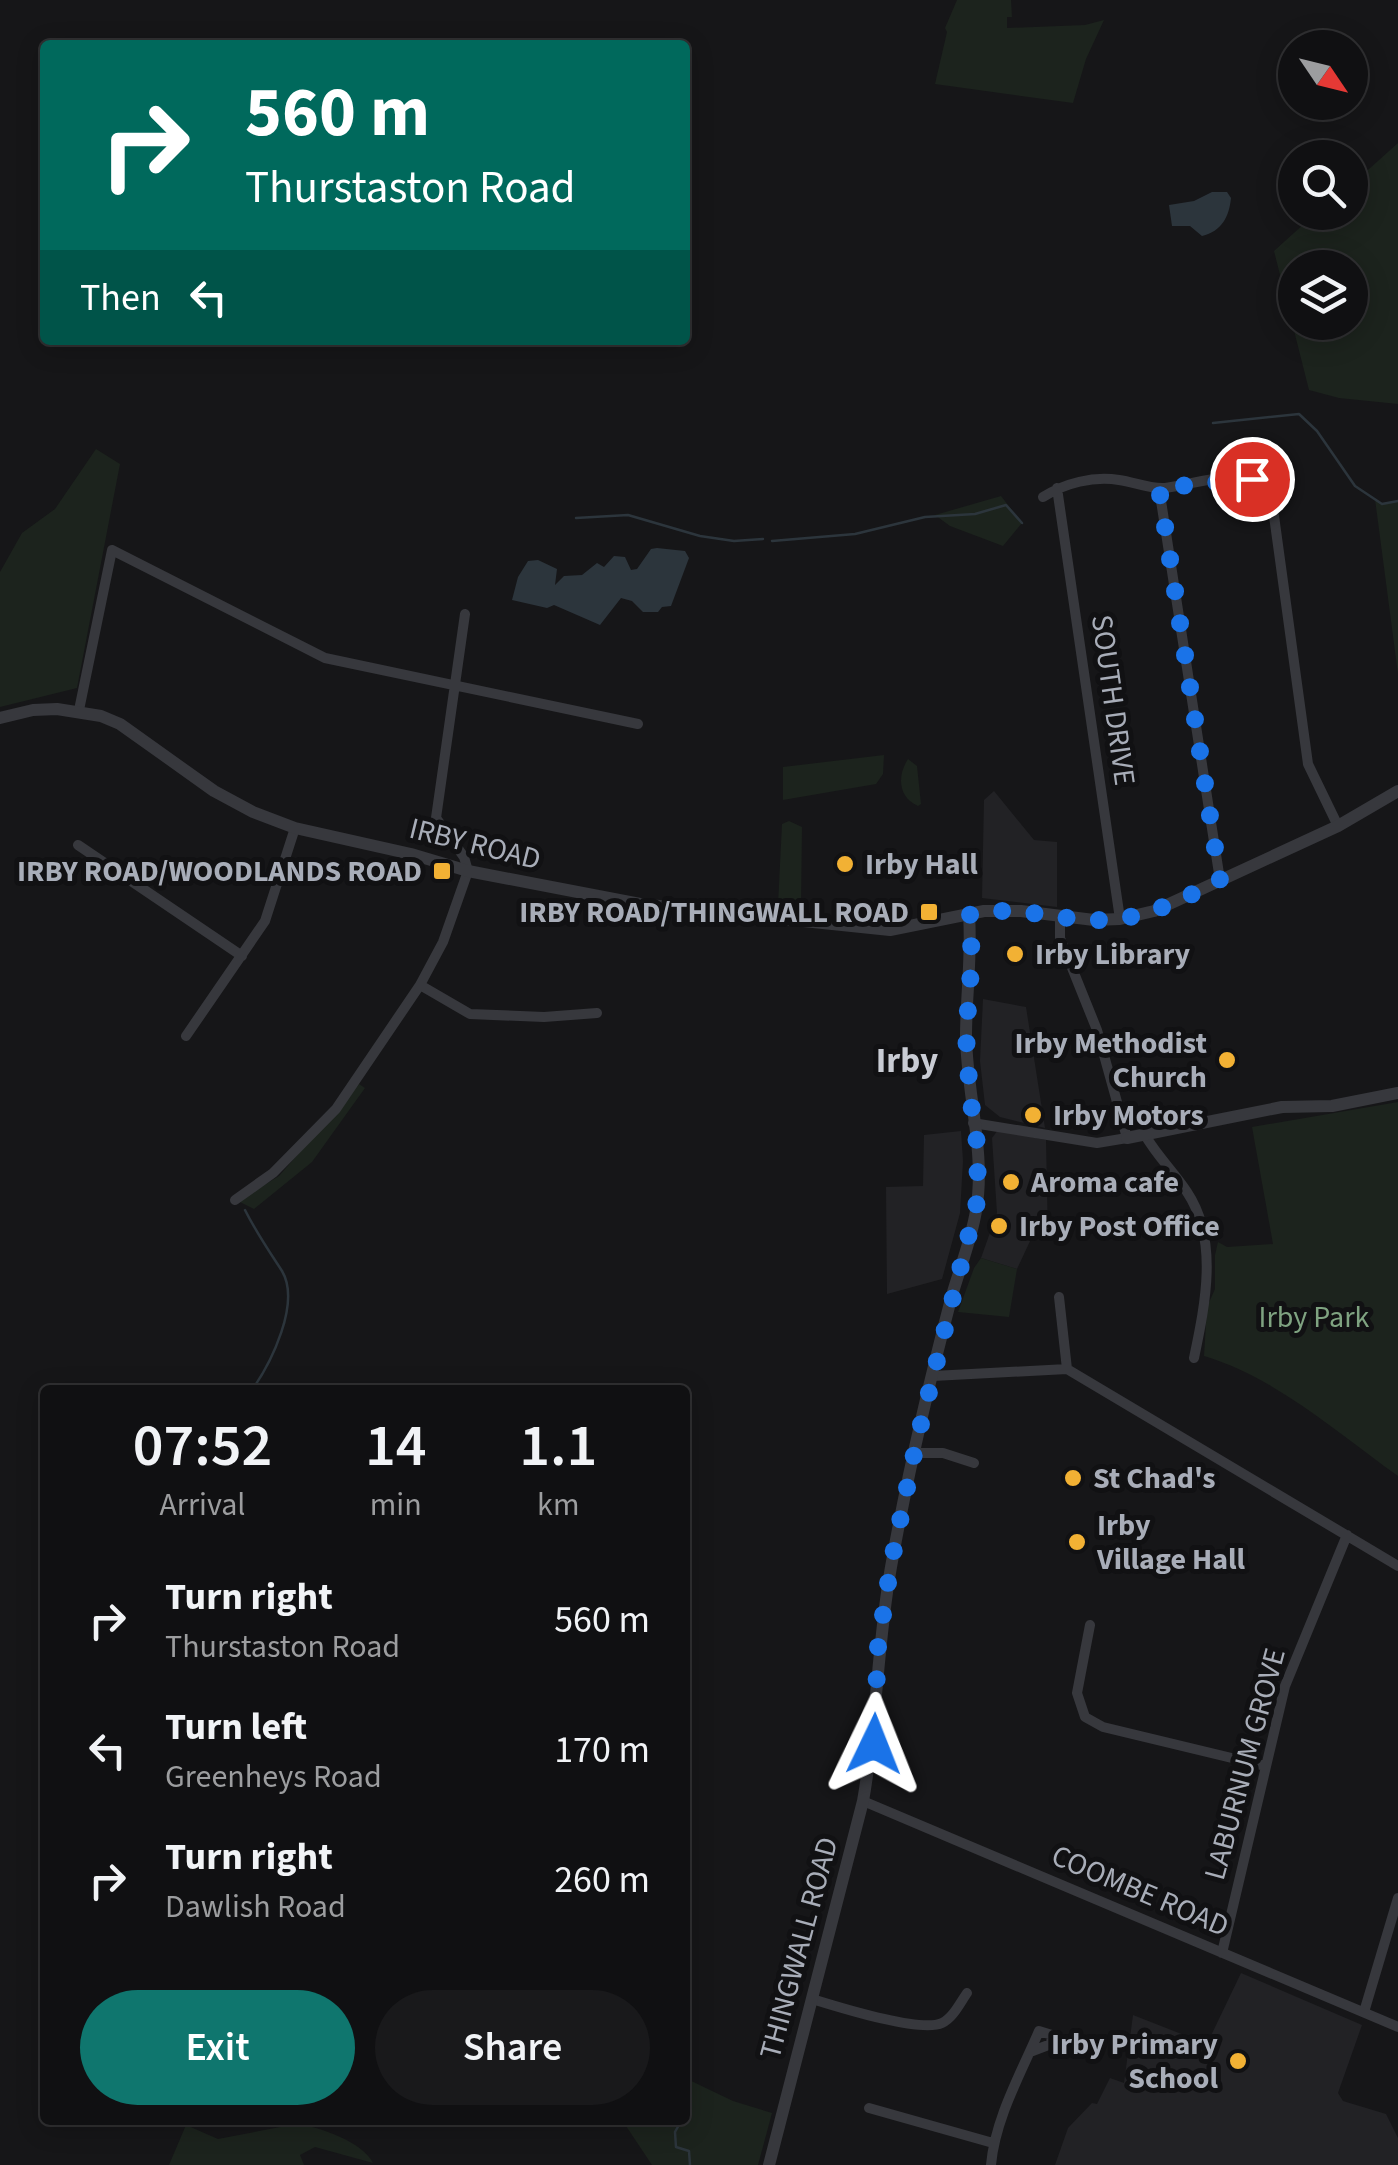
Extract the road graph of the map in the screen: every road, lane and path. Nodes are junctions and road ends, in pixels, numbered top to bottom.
1 (1057, 488) junction
2 (1159, 488) junction
3 (1044, 497) dead end
4 (465, 614) dead end
5 (454, 684) junction
6 (78, 710) junction
7 (0, 718) edge
8 (638, 724) dead end
9 (1398, 791) edge
10 (1338, 826) junction
11 (295, 828) junction
12 (78, 845) dead end
13 (92, 854) junction
14 (83, 866) dead end
15 (468, 870) junction
16 (1220, 880) junction
17 (969, 915) junction
18 (1060, 916) junction
19 (1120, 919) junction
20 (242, 956) junction
21 (420, 985) junction
22 (596, 1012) dead end
23 (186, 1036) dead end
24 (1398, 1093) edge
25 (973, 1123) junction
26 (1145, 1136) junction
27 (1127, 1138) junction
28 (236, 1200) dead end
29 (1059, 1296) dead end
30 (1194, 1358) dead end
31 (1067, 1369) junction
32 (933, 1376) junction
33 (915, 1452) junction
34 (974, 1464) dead end
35 (1347, 1535) junction
36 (1398, 1566) edge
37 (1090, 1625) dead end
38 (1264, 1766) junction
39 (863, 1801) junction
40 (1398, 1898) edge
41 (1222, 1952) junction
42 (967, 1993) dead end
43 (812, 2000) junction
44 (1364, 2012) junction
45 (1398, 2027) edge
46 (1030, 2052) dead end
47 (869, 2108) dead end
48 (993, 2143) junction
49 (769, 2165) edge
50 (992, 2165) edge

1 - 2 street
1 - 3 street
1 - 19 street, SOUTH DRIVE
2 - 10 street
2 - 16 street
4 - 5 street
5 - 6 street
5 - 8 street
5 - 15 street
6 - 7 street, IRBY ROAD
6 - 11 street, IRBY ROAD
9 - 10 street, IRBY ROAD
10 - 16 street, IRBY ROAD
11 - 15 street, IRBY ROAD
11 - 20 street
12 - 13 street
13 - 14 street
13 - 20 street
15 - 17 street, IRBY ROAD
15 - 21 street
16 - 19 street, IRBY ROAD
17 - 18 street, IRBY ROAD
17 - 25 street, THINGWALL ROAD
18 - 19 street, IRBY ROAD
18 - 27 street
20 - 23 street
21 - 22 street
21 - 28 street
24 - 26 street
25 - 27 street
25 - 32 street, THINGWALL ROAD
26 - 27 street
26 - 30 street
29 - 31 street
31 - 32 street
31 - 35 street
32 - 33 street, THINGWALL ROAD
33 - 34 street
33 - 39 street, THINGWALL ROAD
35 - 36 street
35 - 38 street, LABURNUM GROVE
37 - 38 street
38 - 41 street, LABURNUM GROVE
39 - 41 street, COOMBE ROAD
39 - 43 street, THINGWALL ROAD
40 - 44 street
41 - 44 street, COOMBE ROAD
42 - 43 street
43 - 49 street, THINGWALL ROAD
44 - 45 street, COOMBE ROAD
46 - 48 street
47 - 48 street
48 - 50 street

